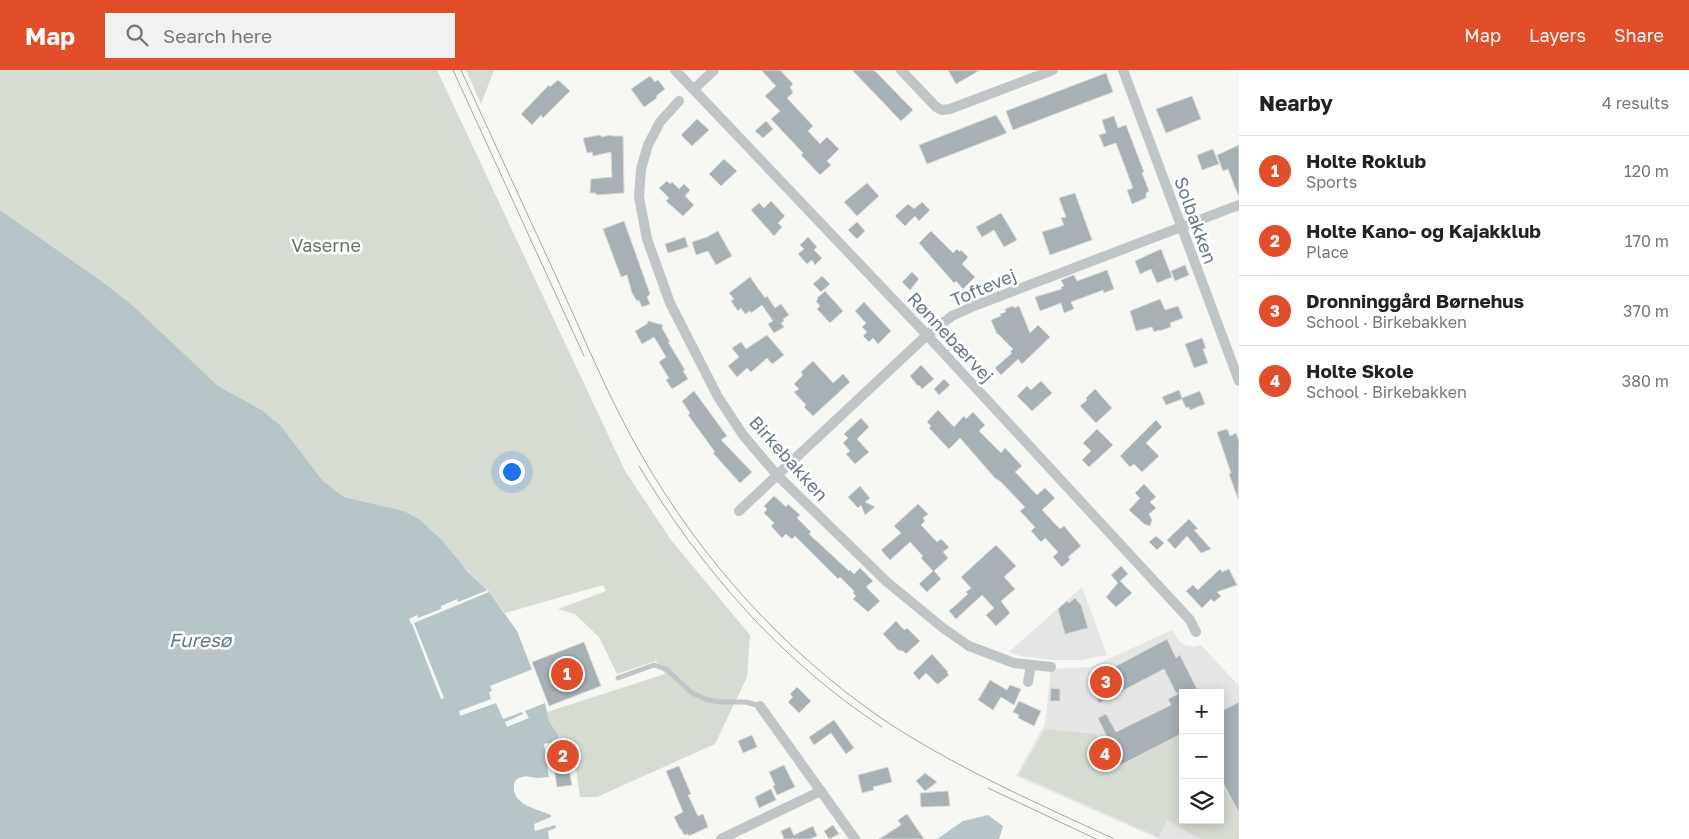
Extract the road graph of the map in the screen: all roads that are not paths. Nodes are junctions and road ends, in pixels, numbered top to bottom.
1 (675, 70) edge
2 (714, 70) edge
3 (900, 70) edge
4 (1053, 70) edge
5 (1123, 70) edge
6 (694, 89) junction
7 (679, 101) dead end
8 (1239, 205) edge
9 (1181, 227) junction
10 (927, 335) junction
11 (1239, 382) edge
12 (776, 475) junction
13 (739, 511) dead end
14 (1196, 632) dead end
15 (1031, 665) junction
16 (1051, 667) dead end
17 (618, 678) dead end
18 (1028, 682) dead end
19 (760, 706) joint
20 (821, 790) junction
21 (720, 839) edge
22 (855, 839) edge

1 - 6 street, Rønnebærvej
2 - 6 street
3 - 4 street
5 - 9 street, Solbakken
6 - 10 street, Rønnebærvej
7 - 12 street, Birkebakken
8 - 9 street, Toftevej
9 - 10 street, Toftevej
9 - 11 street, Solbakken
10 - 12 street, Toftevej
10 - 14 street, Rønnebærvej
12 - 13 street, Toftevej
12 - 15 street, Birkebakken
15 - 16 street, Birkebakken
15 - 18 street
17 - 19 lane
19 - 20 street
20 - 21 street
20 - 22 street

